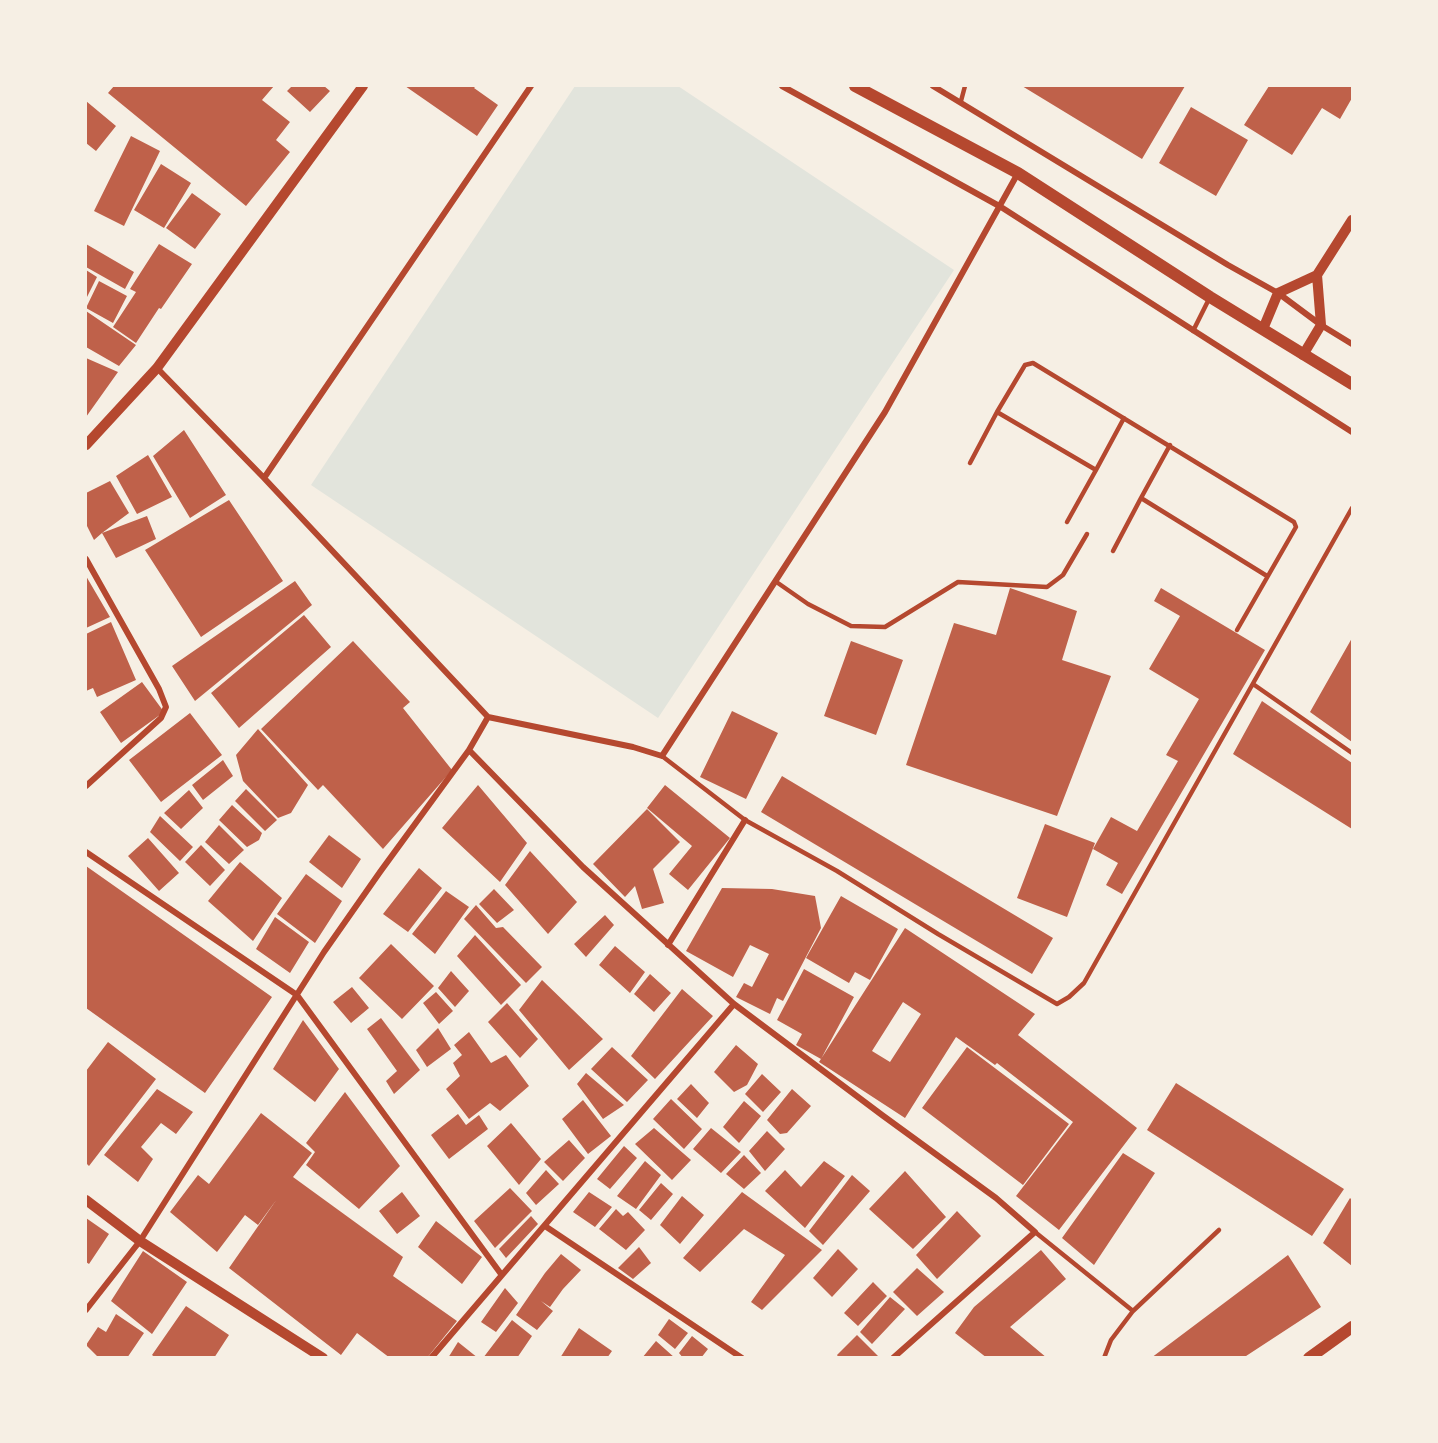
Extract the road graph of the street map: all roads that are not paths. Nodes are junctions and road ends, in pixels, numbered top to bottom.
1 (363, 86) edge
2 (531, 86) edge
3 (782, 86) edge
4 (855, 86) edge
5 (933, 86) edge
6 (965, 86) edge
7 (961, 101) junction
8 (1018, 173) junction
9 (1001, 207) junction
10 (1353, 220) edge
11 (1317, 275) junction
12 (1278, 293) junction
13 (1210, 297) junction
14 (1321, 325) junction
15 (1263, 329) junction
16 (1194, 331) junction
17 (1353, 344) edge
18 (1303, 355) junction
19 (157, 368) junction
20 (1353, 384) edge
21 (997, 412) junction
22 (1124, 418) junction
23 (1353, 432) edge
24 (86, 445) edge
25 (1170, 445) junction
26 (970, 463) dead end
27 (1095, 470) junction
28 (264, 478) junction
29 (1141, 498) junction
30 (1353, 508) edge
31 (1067, 522) dead end
32 (1087, 534) dead end
33 (1113, 551) dead end
34 (86, 559) edge
35 (1266, 576) junction
36 (775, 581) junction
37 (1237, 630) dead end
38 (1253, 684) junction
39 (488, 717) junction
40 (469, 750) junction
41 (1353, 753) edge
42 (662, 756) junction
43 (86, 786) edge
44 (746, 820) junction
45 (86, 852) edge
46 (668, 945) junction
47 (297, 995) junction
48 (734, 1004) junction
49 (86, 1200) edge
50 (545, 1226) junction
51 (1219, 1230) dead end
52 (1035, 1232) junction
53 (140, 1241) junction
54 (501, 1274) junction
55 (86, 1310) edge
56 (1133, 1311) junction
57 (1353, 1328) edge
58 (323, 1358) edge
59 (431, 1358) edge
60 (742, 1358) edge
61 (893, 1358) edge
62 (1104, 1358) edge
63 (1309, 1358) edge

1 - 19 street
2 - 28 street
3 - 9 street
4 - 8 main road
5 - 7 street
6 - 7 lane
7 - 12 street
8 - 9 street
8 - 13 main road
9 - 16 street
9 - 36 street
10 - 11 street
11 - 12 street
11 - 14 street
12 - 14 street
12 - 15 street
13 - 15 main road
13 - 16 lane
14 - 17 street
14 - 18 street
15 - 18 main road
16 - 23 street
18 - 20 main road
19 - 24 street
19 - 28 street
21 - 22 lane
21 - 26 lane
21 - 27 lane
22 - 25 lane
22 - 27 lane
25 - 29 lane
25 - 35 lane
27 - 31 lane
28 - 39 street
29 - 33 lane
29 - 35 lane
30 - 38 lane
32 - 36 lane
34 - 43 street
35 - 37 lane
36 - 42 street
38 - 41 lane
38 - 44 lane
39 - 40 street
39 - 42 street
40 - 46 street
40 - 47 street
42 - 44 lane
44 - 46 street
45 - 47 street
46 - 48 street
47 - 53 street
47 - 54 street
48 - 50 street
48 - 52 street
49 - 53 street
50 - 54 street
50 - 60 street
51 - 56 lane
52 - 56 lane
52 - 61 street
53 - 55 street
53 - 58 street
54 - 59 street
56 - 62 lane
57 - 63 main road

